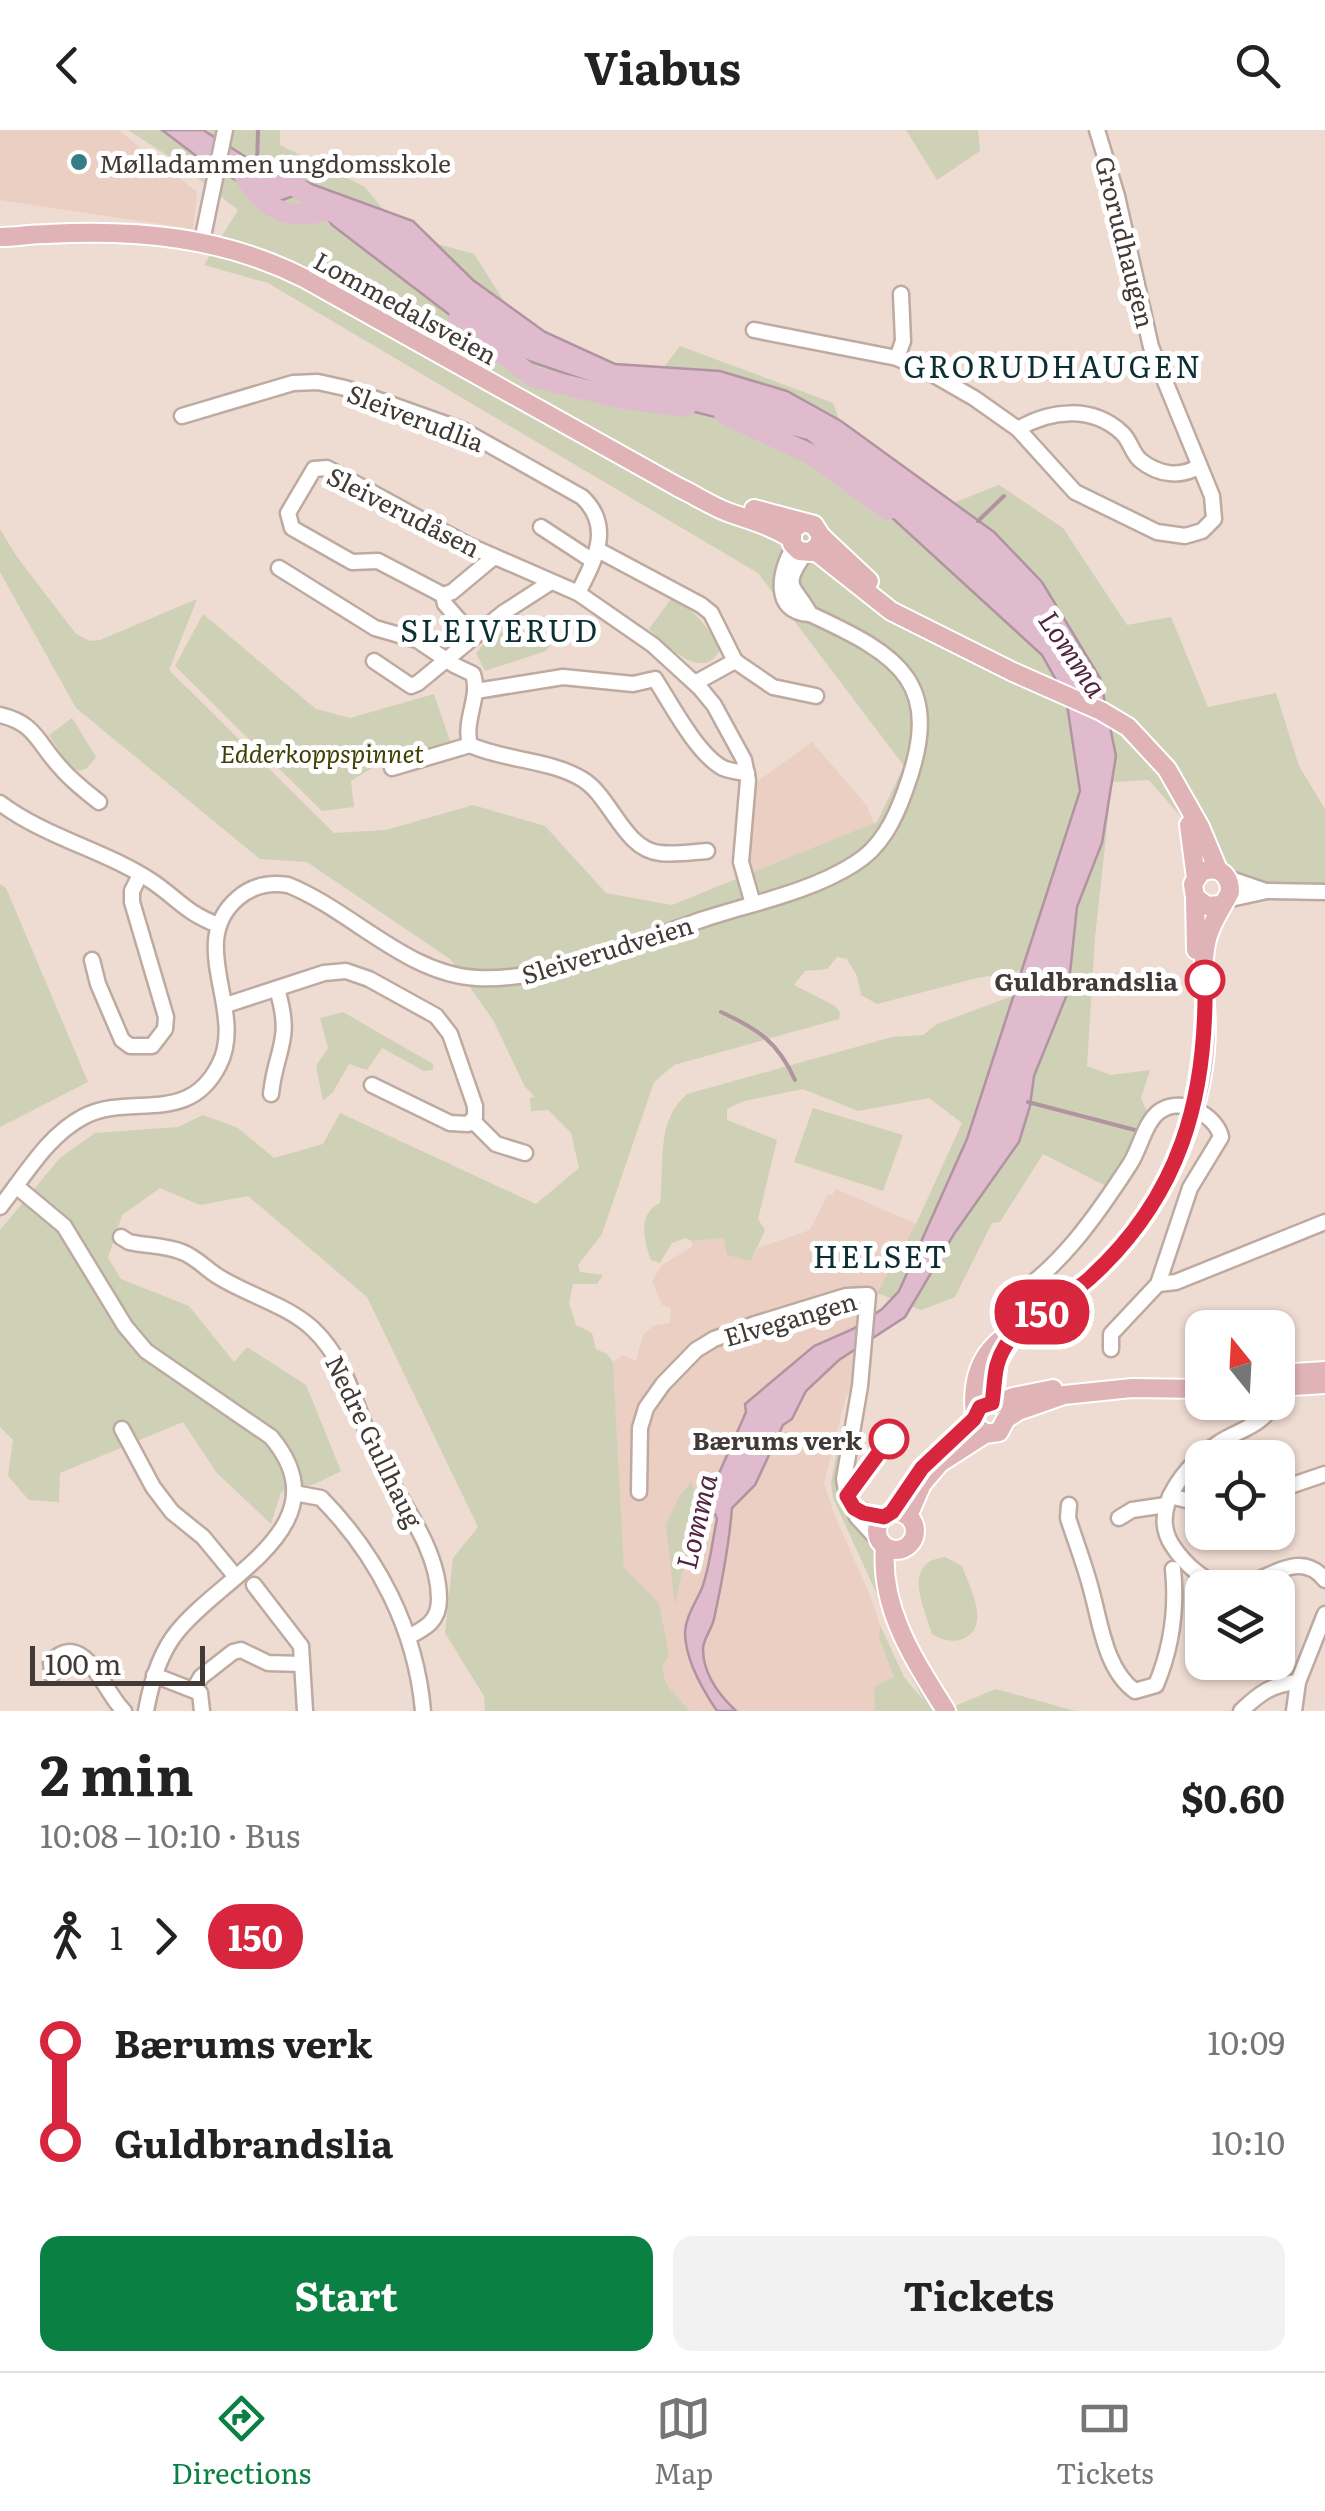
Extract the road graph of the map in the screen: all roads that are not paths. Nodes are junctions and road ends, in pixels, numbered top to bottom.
1 (1097, 130) edge
2 (224, 135) edge
3 (0, 226) edge
4 (49, 234) junction
5 (0, 237) edge
6 (202, 241) junction
7 (901, 294) dead end
8 (754, 330) dead end
9 (896, 358) junction
10 (182, 416) dead end
11 (1018, 430) junction
12 (1199, 466) junction
13 (541, 526) dead end
14 (804, 541) junction
15 (596, 556) junction
16 (494, 557) junction
17 (280, 568) dead end
18 (551, 582) junction
19 (578, 593) junction
20 (442, 595) junction
21 (474, 637) junction
22 (447, 660) junction
23 (374, 661) dead end
24 (735, 661) junction
25 (696, 683) junction
26 (476, 691) junction
27 (816, 696) dead end
28 (0, 716) edge
29 (470, 745) junction
30 (392, 768) dead end
31 (747, 773) junction
32 (1184, 800) junction
33 (98, 802) dead end
34 (0, 803) edge
35 (707, 850) dead end
36 (1223, 874) junction
37 (140, 875) junction
38 (1196, 887) junction
39 (1267, 891) junction
40 (1325, 892) edge
41 (1223, 902) junction
42 (753, 904) junction
43 (218, 925) junction
44 (92, 960) dead end
45 (277, 989) junction
46 (226, 1006) junction
47 (1200, 1070) junction
48 (372, 1085) dead end
49 (271, 1094) dead end
50 (1193, 1110) junction
51 (473, 1121) junction
52 (525, 1153) dead end
53 (16, 1186) junction
54 (0, 1207) edge
55 (1325, 1222) edge
56 (122, 1237) dead end
57 (1158, 1284) junction
58 (1007, 1301) dead end
59 (1112, 1349) dead end
60 (1325, 1370) edge
61 (1295, 1373) edge
62 (1185, 1379) edge
63 (1325, 1384) edge
64 (1295, 1386) edge
65 (1185, 1389) edge
66 (988, 1415) junction
67 (1254, 1420) edge
68 (1263, 1420) edge
69 (1250, 1426) junction
70 (122, 1429) dead end
71 (1325, 1474) edge
72 (1295, 1484) edge
73 (639, 1492) dead end
74 (294, 1493) junction
75 (1168, 1500) junction
76 (1185, 1502) edge
77 (1069, 1505) dead end
78 (854, 1508) junction
79 (895, 1515) junction
80 (1119, 1518) dead end
81 (883, 1544) junction
82 (910, 1544) junction
83 (1173, 1569) dead end
84 (1196, 1570) edge
85 (1280, 1570) edge
86 (1322, 1573) edge
87 (236, 1577) junction
88 (254, 1585) dead end
89 (1325, 1614) edge
90 (408, 1637) junction
91 (907, 1644) junction
92 (302, 1664) junction
93 (52, 1675) dead end
94 (154, 1675) junction
95 (1298, 1682) junction
96 (194, 1689) junction
97 (124, 1711) edge
98 (146, 1711) edge
99 (202, 1711) edge
100 (305, 1711) edge
101 (423, 1711) edge
102 (946, 1711) edge
103 (1241, 1711) edge
104 (1294, 1711) edge

1 - 12 street, Grorudhaugen
2 - 6 street
3 - 4 main road, Lommedalsveien
4 - 5 main road, Lommedalsveien
4 - 6 main road, Lommedalsveien
6 - 14 main road, Lommedalsveien
7 - 9 street
8 - 9 street, Grorudhaugen
9 - 11 street, Grorudhaugen
10 - 15 street, Sleiverudlia
11 - 12 street
11 - 12 street, Grorudhaugen
13 - 15 street
14 - 32 main road, Lommedalsveien
14 - 42 street, Sleiverudveien
15 - 19 street
15 - 24 street
16 - 18 street, Sleiverudåsen
16 - 20 street, Sleiverudåsen
16 - 20 street, Sleiverudåsen
17 - 22 street
18 - 19 street, Sleiverudåsen
18 - 21 street
19 - 25 street, Sleiverudåsen
20 - 21 street
21 - 22 street
22 - 23 street
22 - 26 street
24 - 25 street
24 - 27 street
25 - 31 street, Sleiverudåsen
26 - 29 street
26 - 31 street
28 - 33 street
29 - 30 street
29 - 35 street
31 - 42 street, Sleiverudåsen
32 - 36 main road
32 - 38 main road
34 - 37 street
36 - 38 main road
36 - 39 street
36 - 41 main road
37 - 43 street
37 - 44 street
38 - 41 main road
38 - 47 main road
39 - 40 street
39 - 41 street
41 - 47 main road
42 - 43 street, Sleiverudveien
43 - 46 street
45 - 46 street
45 - 49 street
45 - 51 street
46 - 53 street
47 - 50 main road
48 - 51 street
50 - 57 street
50 - 58 street
50 - 66 main road
51 - 52 street
53 - 54 street
53 - 74 street
55 - 57 street
56 - 90 street, Nedre Gullhaug
57 - 59 street
60 - 61 main road
62 - 66 main road
63 - 64 main road
65 - 66 main road
66 - 79 main road
67 - 69 street
68 - 69 street
69 - 75 street
70 - 87 street
71 - 72 street
73 - 78 street, Elvegangen
74 - 87 street
74 - 90 street
75 - 76 street
75 - 80 street
75 - 84 street
77 - 83 street
78 - 79 street
78 - 81 street
79 - 81 main road
79 - 82 main road
81 - 82 main road
81 - 91 main road
82 - 91 main road
85 - 86 street
87 - 94 street
88 - 92 street
89 - 95 street
90 - 101 street
91 - 102 main road
92 - 96 street
92 - 100 street
93 - 97 street
94 - 96 street
94 - 98 street
95 - 103 street
95 - 104 street
96 - 99 street

